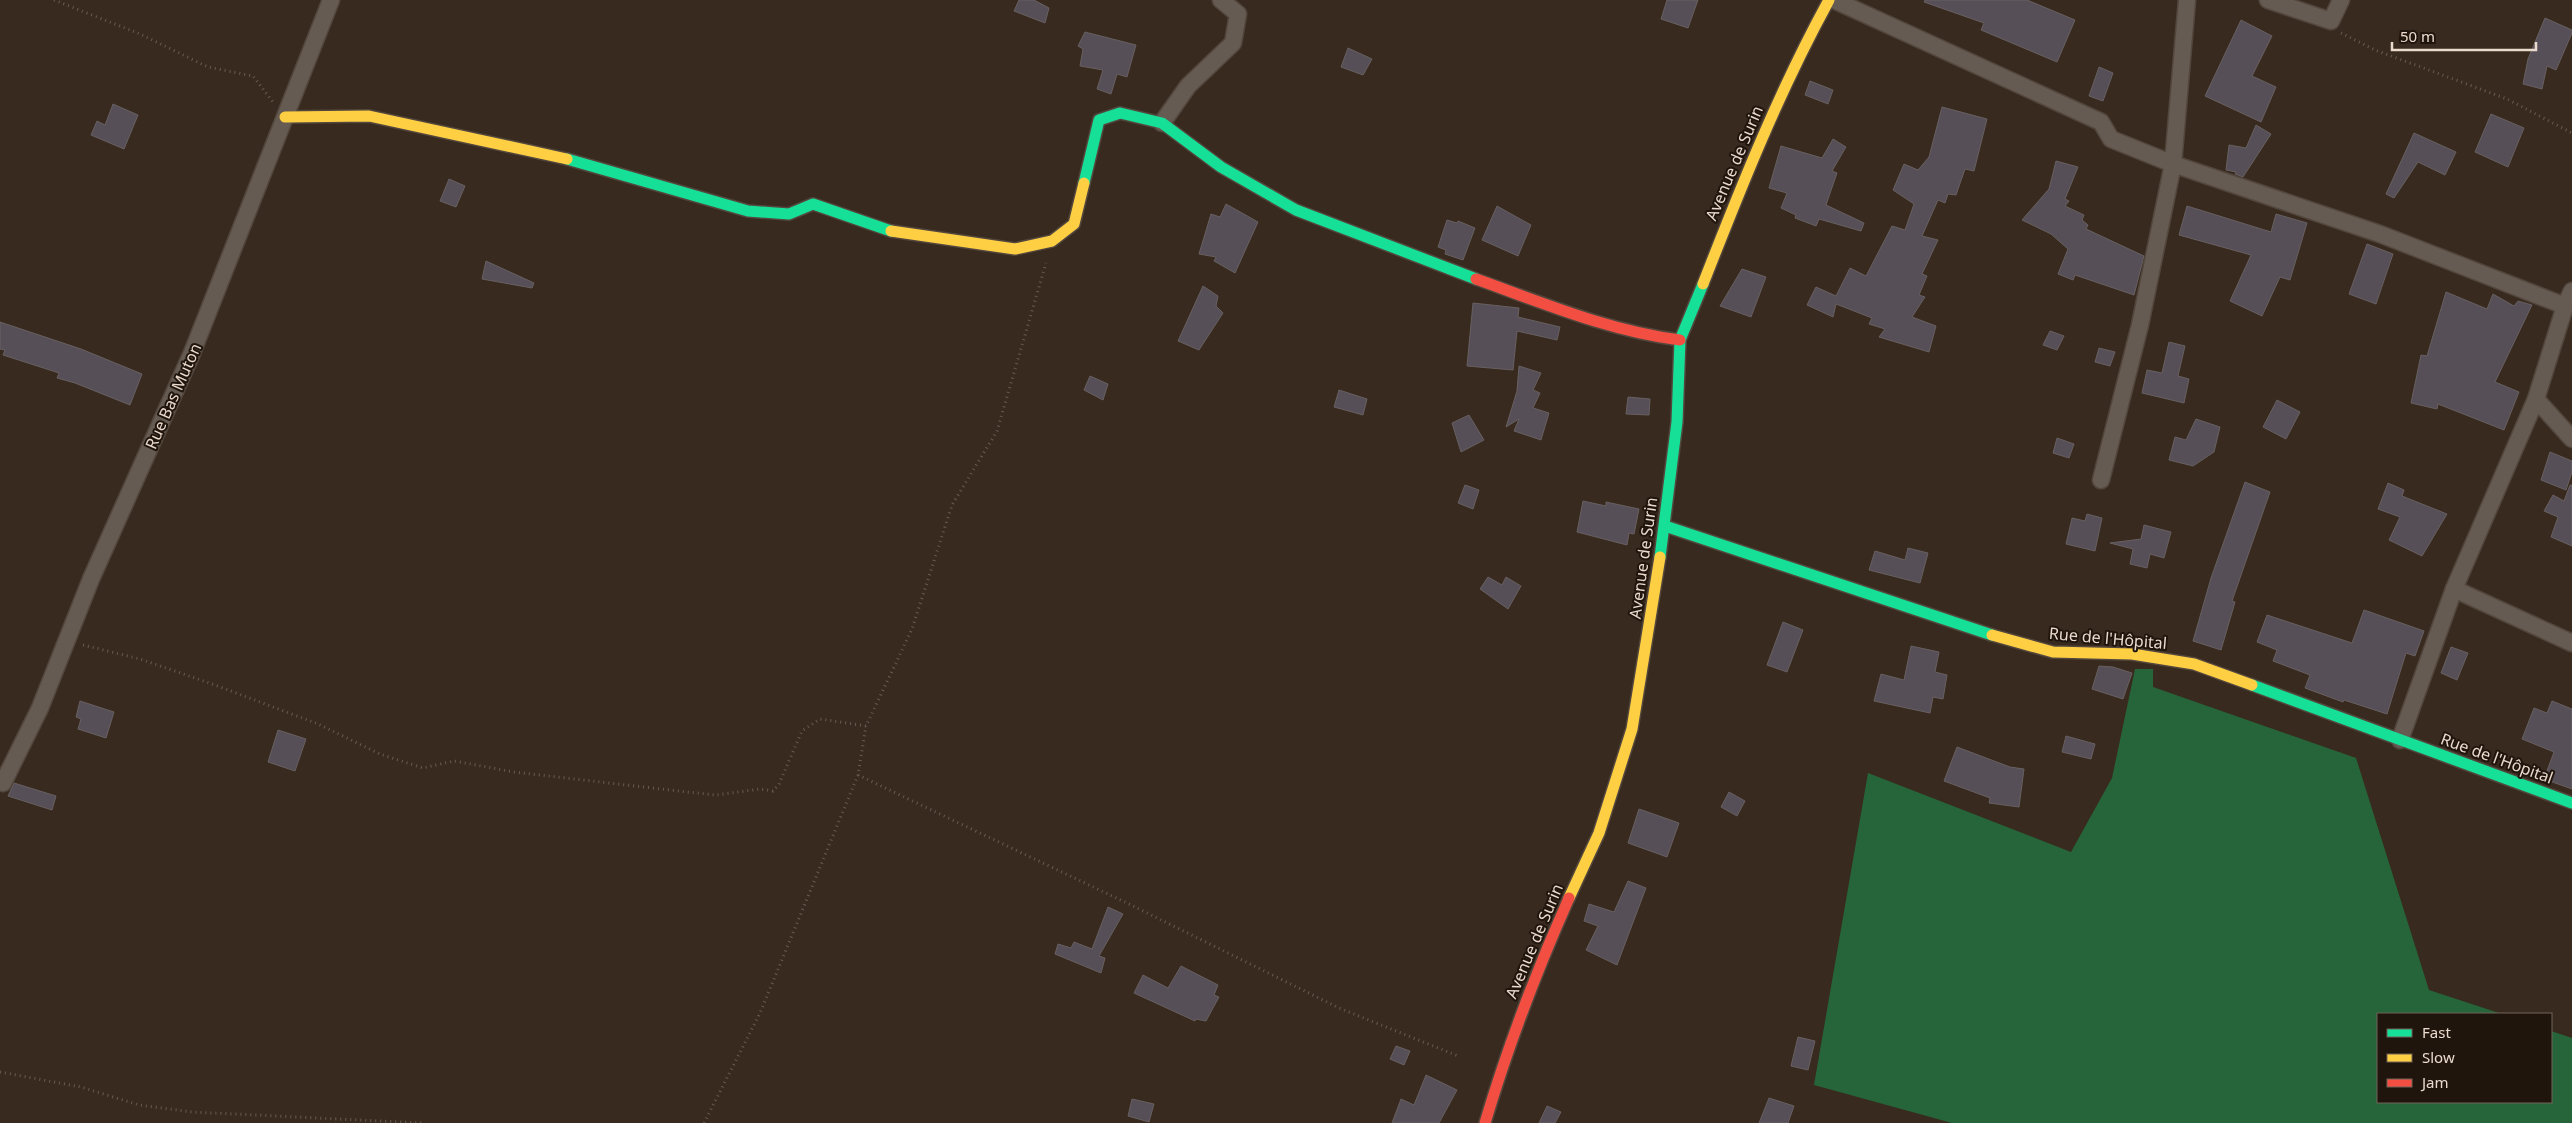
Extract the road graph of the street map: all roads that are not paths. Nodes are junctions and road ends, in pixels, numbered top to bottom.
1 (331, 0) edge
2 (1221, 0) edge
3 (1829, 0) edge
4 (1834, 0) edge
5 (2187, 0) edge
6 (2268, 0) edge
7 (2340, 0) edge
8 (285, 116) junction
9 (1162, 123) junction
10 (2173, 164) junction
11 (2568, 298) edge
12 (1680, 340) junction
13 (2536, 399) junction
14 (2572, 439) edge
15 (2100, 480) dead end
16 (1665, 526) junction
17 (2454, 589) junction
18 (2572, 643) edge
19 (2400, 740) junction
20 (0, 782) edge
21 (2572, 803) edge
22 (1484, 1123) edge

1 - 8 street, Rue Bas Muton
2 - 9 street
3 - 12 street, Avenue de Surin
4 - 10 street
5 - 10 street
6 - 7 street
8 - 9 street
8 - 20 street, Rue Bas Muton
9 - 12 street
10 - 11 street
10 - 15 street
11 - 13 street
12 - 16 street, Avenue de Surin
13 - 14 street
13 - 17 street
16 - 19 street, Rue de l'Hôpital
16 - 22 street, Avenue de Surin
17 - 18 street
17 - 19 street
19 - 21 street, Rue de l'Hôpital

